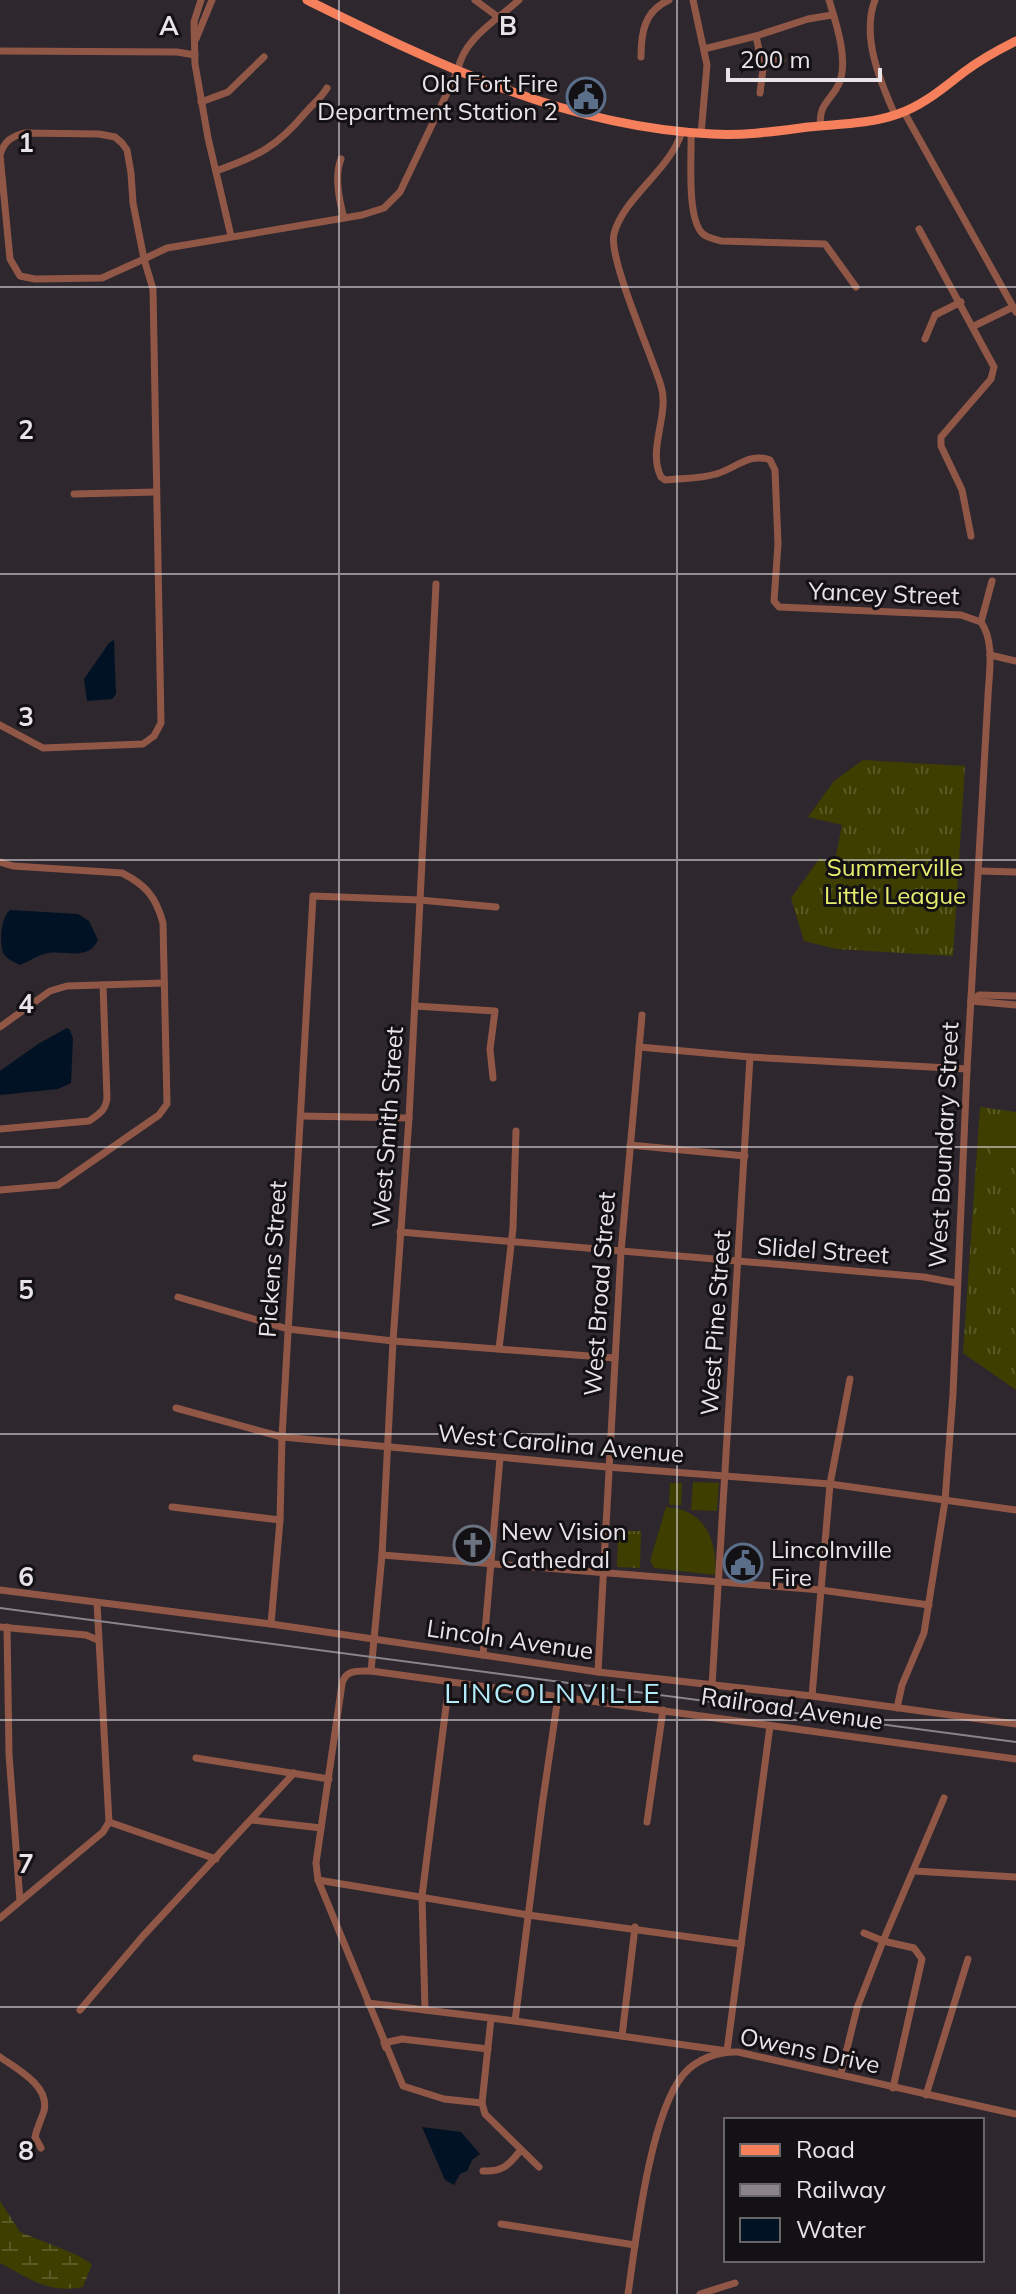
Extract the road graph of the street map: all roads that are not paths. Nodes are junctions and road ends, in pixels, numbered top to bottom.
1 (201, 0) edge
2 (212, 0) edge
3 (307, 0) edge
4 (475, 0) edge
5 (519, 0) edge
6 (669, 0) edge
7 (693, 0) edge
8 (829, 0) edge
9 (875, 0) edge
10 (832, 15) junction
11 (498, 17) junction
12 (756, 36) junction
13 (1016, 41) edge
14 (195, 45) junction
15 (704, 49) junction
16 (0, 51) edge
17 (195, 55) junction
18 (264, 57) dead end
19 (641, 57) dead end
20 (782, 60) dead end
21 (761, 61) junction
22 (458, 70) junction
23 (327, 88) dead end
24 (760, 93) dead end
25 (201, 102) junction
26 (899, 113) junction
27 (821, 126) junction
28 (692, 133) junction
29 (341, 159) dead end
30 (216, 171) junction
31 (344, 218) junction
32 (919, 229) dead end
33 (231, 236) junction
34 (144, 259) junction
35 (856, 287) dead end
36 (961, 302) junction
37 (1015, 310) edge
38 (974, 326) junction
39 (925, 339) dead end
40 (156, 492) junction
41 (74, 494) dead end
42 (971, 536) dead end
43 (992, 581) dead end
44 (436, 584) dead end
45 (981, 622) junction
46 (990, 655) junction
47 (1016, 661) edge
48 (0, 725) edge
49 (0, 862) edge
50 (979, 871) junction
51 (1016, 872) edge
52 (420, 900) junction
53 (496, 907) dead end
54 (164, 983) junction
55 (103, 985) junction
56 (1016, 996) edge
57 (971, 1001) junction
58 (1016, 1005) edge
59 (415, 1006) junction
60 (642, 1015) dead end
61 (0, 1027) edge
62 (639, 1047) junction
63 (750, 1057) junction
64 (967, 1069) junction
65 (493, 1078) dead end
66 (301, 1116) junction
67 (409, 1118) junction
68 (0, 1129) edge
69 (516, 1131) dead end
70 (630, 1145) junction
71 (745, 1156) junction
72 (0, 1190) edge
73 (400, 1232) junction
74 (511, 1242) junction
75 (621, 1252) junction
76 (739, 1263) junction
77 (956, 1283) junction
78 (178, 1297) dead end
79 (288, 1329) junction
80 (393, 1341) junction
81 (499, 1349) junction
82 (615, 1358) junction
83 (850, 1379) dead end
84 (176, 1408) dead end
85 (282, 1437) junction
86 (389, 1448) junction
87 (500, 1458) junction
88 (607, 1467) junction
89 (725, 1476) junction
90 (830, 1484) junction
91 (945, 1501) junction
92 (172, 1507) dead end
93 (1016, 1510) edge
94 (280, 1520) junction
95 (382, 1555) junction
96 (489, 1563) junction
97 (602, 1574) junction
98 (718, 1582) junction
99 (0, 1590) edge
100 (821, 1590) junction
101 (97, 1603) junction
102 (929, 1605) junction
103 (271, 1624) junction
104 (3, 1627) edge
105 (98, 1640) junction
106 (376, 1641) junction
107 (483, 1655) junction
108 (371, 1671) junction
109 (598, 1672) junction
110 (449, 1683) junction
111 (712, 1686) junction
112 (812, 1696) junction
113 (558, 1697) junction
114 (897, 1708) junction
115 (663, 1710) junction
116 (1016, 1724) edge
117 (770, 1726) junction
118 (196, 1758) dead end
119 (1016, 1759) edge
120 (294, 1773) junction
121 (329, 1779) junction
122 (944, 1798) dead end
123 (251, 1820) junction
124 (109, 1822) junction
125 (647, 1822) dead end
126 (321, 1828) junction
127 (216, 1859) junction
128 (914, 1871) junction
129 (1016, 1877) edge
130 (318, 1880) junction
131 (422, 1896) junction
132 (20, 1901) junction
133 (528, 1915) junction
134 (0, 1918) edge
135 (635, 1927) junction
136 (864, 1933) dead end
137 (883, 1941) junction
138 (741, 1944) junction
139 (968, 1959) dead end
140 (368, 2003) junction
141 (80, 2010) dead end
142 (425, 2010) junction
143 (491, 2019) junction
144 (515, 2021) junction
145 (622, 2036) junction
146 (384, 2043) junction
147 (488, 2049) junction
148 (727, 2051) junction
149 (0, 2057) edge
150 (841, 2073) junction
151 (893, 2088) junction
152 (926, 2095) junction
153 (482, 2103) junction
154 (1016, 2114) edge
155 (41, 2148) dead end
156 (520, 2151) junction
157 (539, 2167) dead end
158 (483, 2171) dead end
159 (501, 2224) dead end
160 (635, 2245) junction
161 (735, 2283) dead end
162 (628, 2294) edge
163 (700, 2294) edge

1 - 14 street
2 - 14 street
3 - 22 main road
4 - 11 street
5 - 11 street
6 - 19 street
7 - 15 street
8 - 10 street
9 - 26 street
10 - 12 street
10 - 27 street
11 - 22 street
12 - 15 street
12 - 21 street
13 - 26 main road
14 - 17 street
15 - 28 street
16 - 17 street
17 - 25 street
18 - 25 street
20 - 21 street
21 - 24 street
22 - 28 main road
22 - 31 street
23 - 30 street
25 - 30 street
26 - 27 main road
26 - 37 street
27 - 28 main road
28 - 35 street
28 - 45 street, Yancey Street
29 - 31 street
30 - 33 street
31 - 33 street
32 - 36 street
33 - 34 street
34 - 34 street
34 - 40 street
36 - 38 street
36 - 39 street
37 - 38 street
38 - 42 street
40 - 41 street
40 - 48 street
43 - 45 street
44 - 52 street, West Smith Street
45 - 46 street, West Boundary Street
46 - 47 street
46 - 50 street, West Boundary Street
49 - 54 street
50 - 51 street
50 - 57 street, West Boundary Street
52 - 53 street
52 - 59 street, West Smith Street
52 - 66 street, Pickens Street
54 - 55 street
54 - 72 street
55 - 61 street
55 - 68 street
56 - 57 street
57 - 58 street
57 - 64 street, West Boundary Street
59 - 65 street
59 - 67 street, West Smith Street
60 - 62 street, West Broad Street
62 - 63 street
62 - 70 street, West Broad Street
63 - 64 street
63 - 71 street, West Pine Street
64 - 77 street, West Boundary Street
66 - 67 street
66 - 79 street, Pickens Street
67 - 73 street, West Smith Street
69 - 74 street
70 - 71 street
70 - 75 street, West Broad Street
71 - 76 street, West Pine Street
73 - 74 street, Slidel Street
73 - 80 street, West Smith Street
74 - 75 street, Slidel Street
74 - 81 street
75 - 76 street, Slidel Street
75 - 82 street, West Broad Street
76 - 77 street, Slidel Street
76 - 89 street, West Pine Street
77 - 91 street, West Boundary Street
78 - 79 street
79 - 80 street
79 - 85 street, Pickens Street
80 - 81 street
80 - 86 street, West Smith Street
81 - 82 street
82 - 88 street, West Broad Street
83 - 90 street
84 - 85 street, West Carolina Avenue
85 - 86 street, West Carolina Avenue
85 - 94 street, Pickens Street
86 - 87 street, West Carolina Avenue
86 - 95 street, West Smith Street
87 - 88 street, West Carolina Avenue
87 - 96 street
88 - 89 street, West Carolina Avenue
88 - 97 street, West Broad Street
89 - 90 street, West Carolina Avenue
89 - 98 street, West Pine Street
90 - 91 street, West Carolina Avenue
90 - 100 street
91 - 93 street
91 - 102 street, West Boundary Street
92 - 94 street
94 - 103 street, Pickens Street
95 - 96 street
95 - 106 street, West Smith Street
96 - 97 street
96 - 107 street
97 - 98 street
97 - 109 street, West Broad Street
98 - 100 street
98 - 111 street, West Pine Street
99 - 101 street, Lincoln Avenue
100 - 102 street
100 - 112 street
101 - 103 street, Lincoln Avenue
101 - 105 street
102 - 114 street, West Boundary Street
103 - 106 street, Lincoln Avenue
104 - 105 street
104 - 132 street
105 - 124 street
106 - 107 street, Lincoln Avenue
106 - 108 street, West Smith Street
107 - 109 street, Lincoln Avenue
108 - 110 street, Railroad Avenue
108 - 121 street
109 - 111 street, Lincoln Avenue
110 - 113 street, Railroad Avenue
110 - 131 street
111 - 112 street, Lincoln Avenue
112 - 114 street, Lincoln Avenue
113 - 115 street, Railroad Avenue
113 - 133 street
114 - 116 street, Lincoln Avenue
115 - 117 street, Railroad Avenue
115 - 125 street
117 - 119 street, Railroad Avenue
117 - 138 street
118 - 120 street
120 - 121 street
120 - 123 street
121 - 126 street
122 - 128 street
123 - 126 street
123 - 127 street
124 - 127 street
124 - 132 street
126 - 130 street
127 - 141 street
128 - 129 street
128 - 137 street
130 - 131 street
130 - 140 street
131 - 133 street
131 - 142 street
132 - 134 street
133 - 135 street
133 - 144 street
135 - 138 street
135 - 145 street
136 - 137 street
137 - 150 street
137 - 151 street
138 - 148 street
139 - 152 street
140 - 142 street
140 - 146 street
142 - 143 street
143 - 144 street
143 - 147 street
144 - 145 street
145 - 148 street
146 - 147 street
146 - 153 street
147 - 153 street
148 - 150 street, Owens Drive
148 - 160 street, Owens Drive
149 - 155 street
150 - 151 street, Owens Drive
151 - 152 street, Owens Drive
152 - 154 street, Owens Drive
153 - 156 street
156 - 157 street
156 - 158 street
159 - 160 street
160 - 162 street, Owens Drive
161 - 163 street

